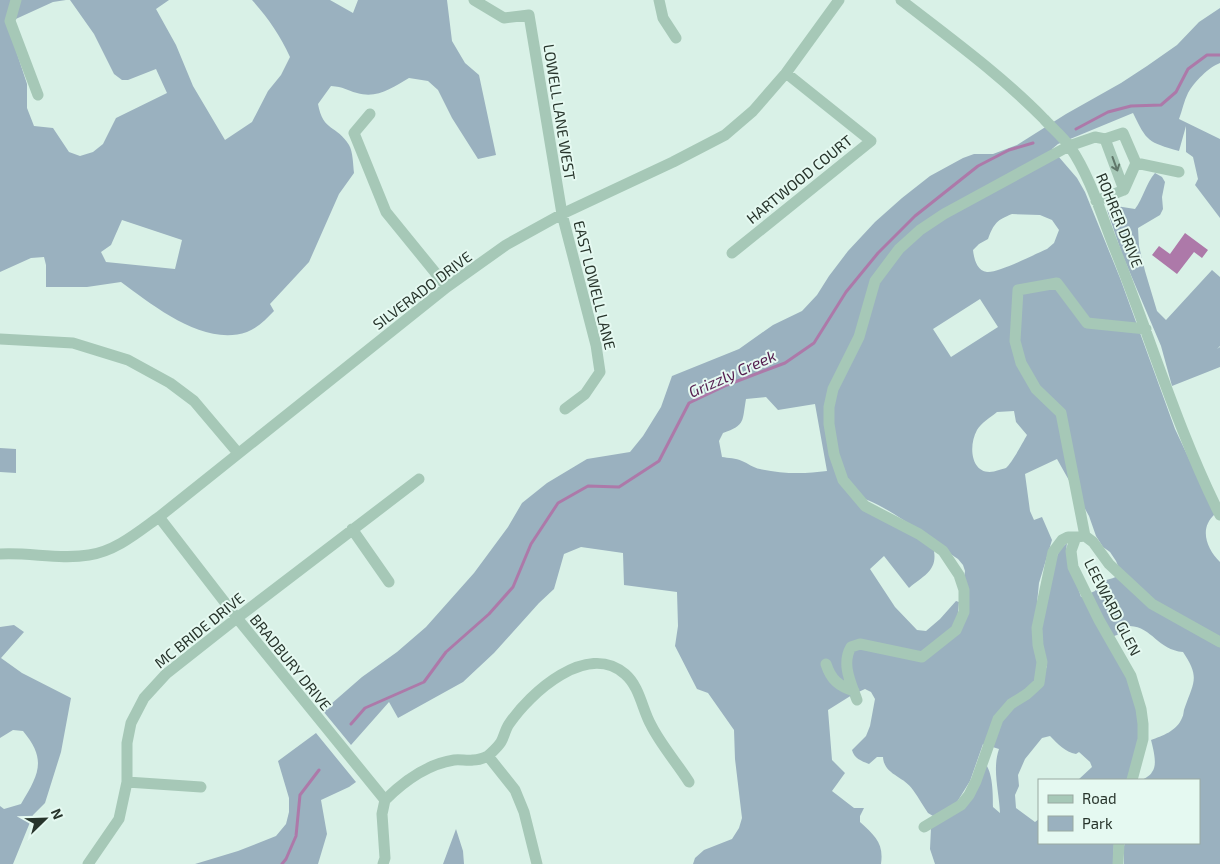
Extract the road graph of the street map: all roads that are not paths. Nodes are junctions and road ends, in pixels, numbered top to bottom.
1 (16, 0) edge
2 (474, 0) edge
3 (659, 0) edge
4 (839, 0) edge
5 (902, 0) edge
6 (676, 38) dead end
7 (786, 73) junction
8 (38, 95) dead end
9 (370, 114) dead end
10 (1105, 139) junction
11 (1069, 146) junction
12 (1136, 163) junction
13 (1179, 172) dead end
14 (1124, 190) junction
15 (1096, 201) junction
16 (562, 214) junction
17 (732, 253) dead end
18 (447, 287) junction
19 (1146, 329) junction
20 (0, 340) edge
21 (566, 409) dead end
22 (238, 453) junction
23 (419, 479) dead end
24 (1220, 515) edge
25 (159, 517) junction
26 (352, 529) junction
27 (1080, 537) junction
28 (0, 554) edge
29 (389, 582) dead end
30 (236, 618) junction
31 (1220, 642) edge
32 (826, 664) dead end
33 (488, 756) junction
34 (1132, 779) edge
35 (127, 782) junction
36 (689, 782) dead end
37 (201, 787) dead end
38 (385, 800) junction
39 (924, 827) dead end
40 (1119, 844) edge
41 (88, 864) edge
42 (383, 864) edge
43 (537, 864) edge
44 (1118, 864) edge

1 - 8 street
2 - 16 street, LOWELL LANE WEST
3 - 6 street
4 - 7 street, SILVERADO DRIVE
5 - 11 street, ROHRER DRIVE
7 - 16 street, SILVERADO DRIVE
7 - 17 street, HARTWOOD COURT
9 - 18 street
10 - 11 street
10 - 12 street
10 -> 14 street
11 - 15 street, ROHRER DRIVE
11 - 32 street
12 - 13 street
12 - 14 street
14 - 15 street
15 - 19 street, ROHRER DRIVE
16 - 18 street, SILVERADO DRIVE
16 - 21 street, EAST LOWELL LANE
18 - 22 street, SILVERADO DRIVE
19 - 24 street, ROHRER DRIVE
19 - 27 street
20 - 22 street
22 - 25 street, SILVERADO DRIVE
23 - 26 street, MC BRIDE DRIVE
25 - 28 street, SILVERADO DRIVE
25 - 30 street, BRADBURY DRIVE
26 - 29 street
26 - 30 street, MC BRIDE DRIVE
27 - 31 street, LEEWARD GLEN
27 - 34 street, LEEWARD GLEN
27 - 39 street
30 - 35 street, MC BRIDE DRIVE
30 - 38 street, BRADBURY DRIVE
33 - 36 street
33 - 38 street
33 - 43 street
35 - 37 street
35 - 41 street, MC BRIDE DRIVE
38 - 42 street
40 - 44 street

